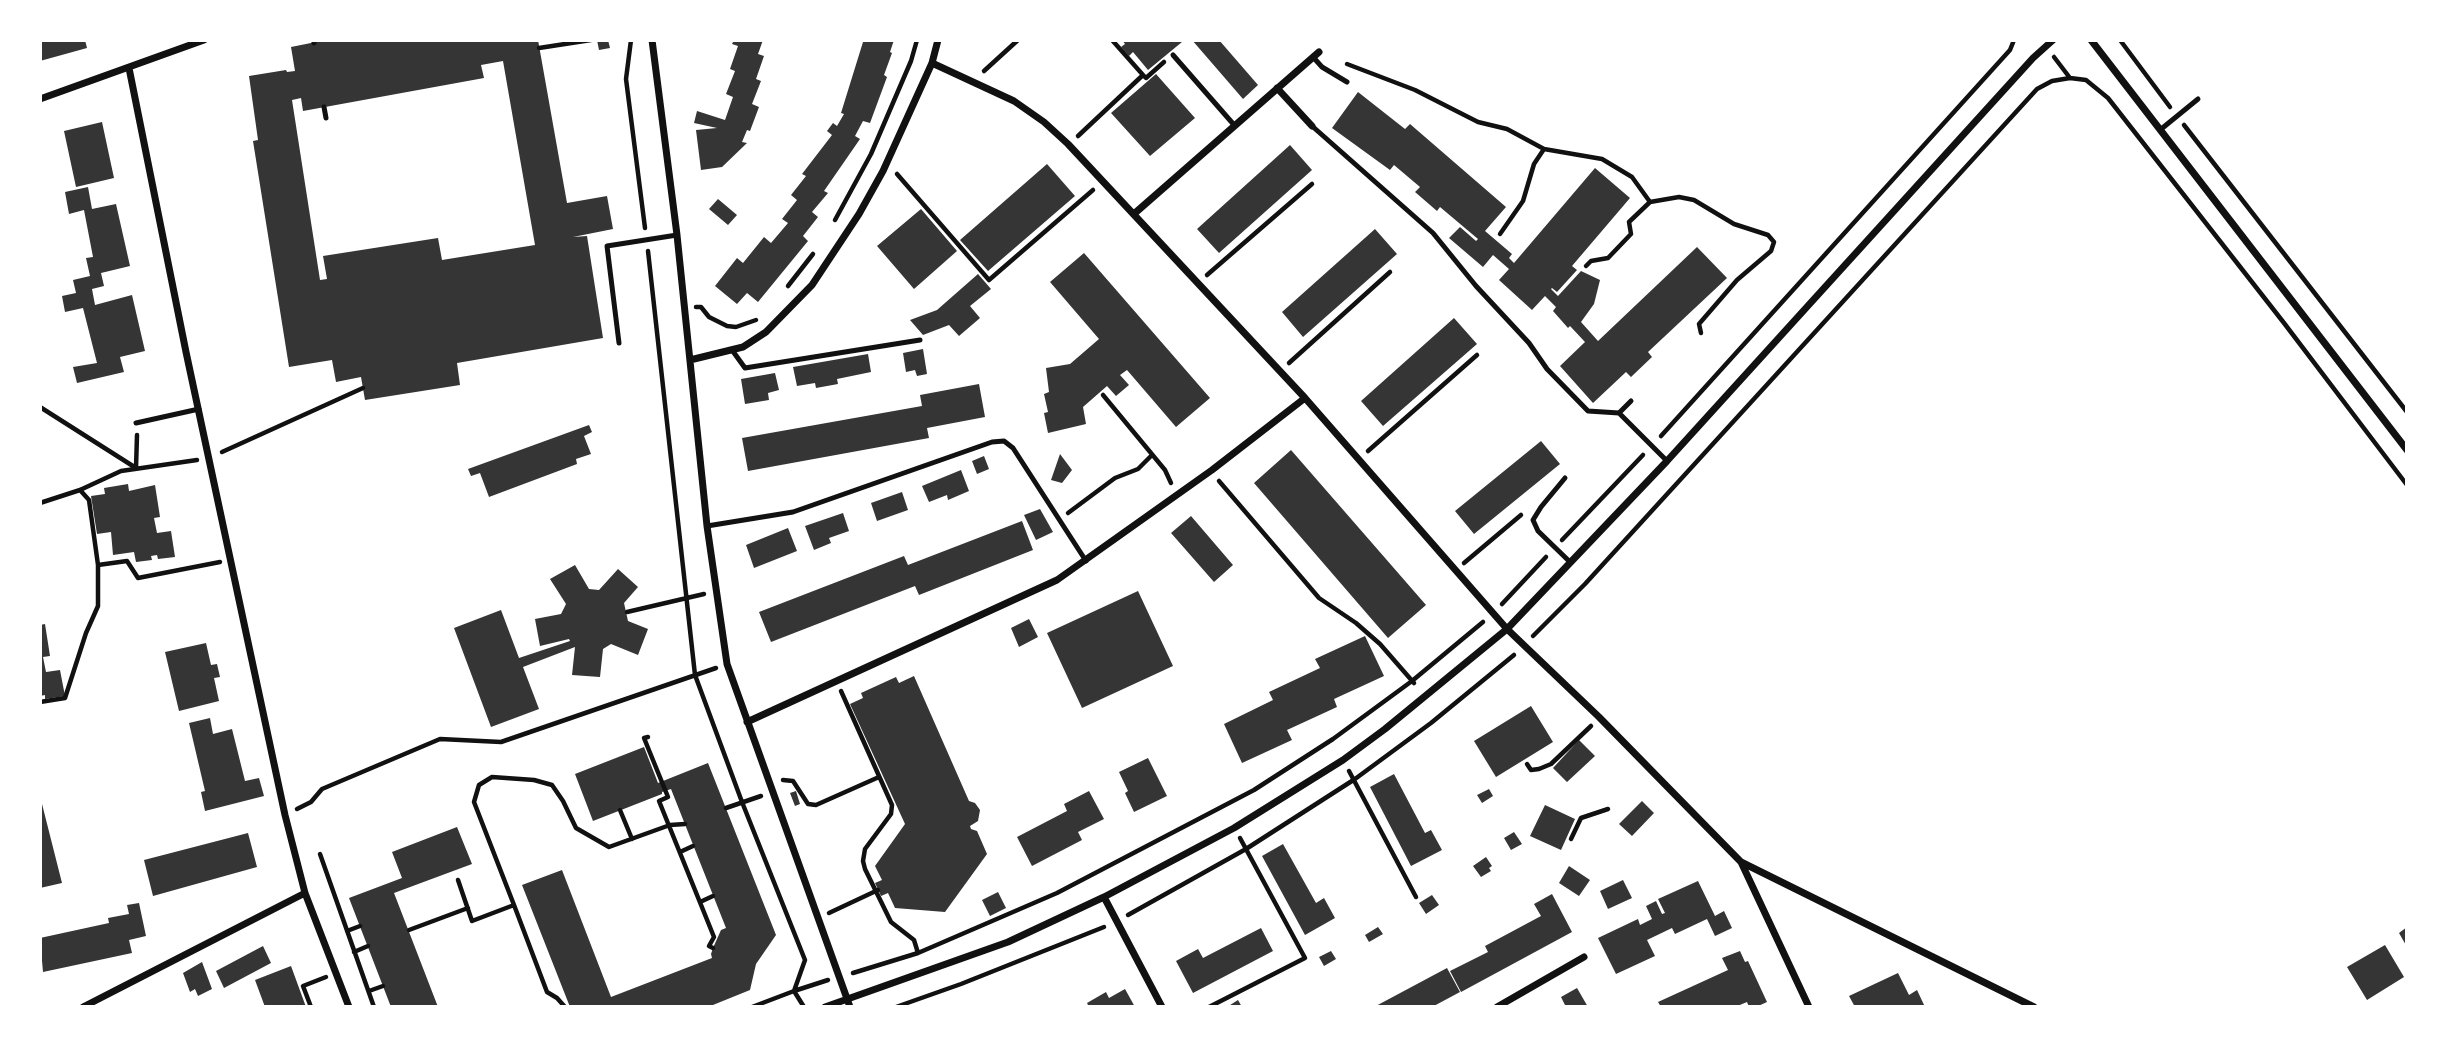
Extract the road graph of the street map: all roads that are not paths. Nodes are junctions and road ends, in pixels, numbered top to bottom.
1 (204, 40) edge
2 (652, 40) edge
3 (938, 40) edge
4 (2053, 40) edge
5 (2091, 40) edge
6 (1173, 55) road end
7 (1316, 55) joint
8 (932, 63) junction
9 (129, 68) junction
10 (1347, 82) dead end
11 (1277, 88) junction
12 (40, 99) edge
13 (2198, 99) dead end
14 (324, 107) dead end
15 (326, 118) dead end
16 (1235, 126) junction
17 (1312, 126) joint
18 (2160, 130) junction
19 (1135, 213) junction
20 (677, 236) junction
21 (920, 340) dead end
22 (618, 343) dead end
23 (732, 350) junction
24 (690, 360) junction
25 (1305, 398) junction
26 (1631, 401) dead end
27 (199, 409) junction
28 (1619, 413) junction
29 (136, 423) road end
30 (2407, 450) edge
31 (1667, 461) junction
32 (1565, 478) dead end
33 (707, 526) junction
34 (1086, 561) junction
35 (1570, 562) junction
36 (1507, 628) junction
37 (747, 722) junction
38 (1741, 862) junction
39 (305, 893) junction
40 (1104, 897) junction
41 (1584, 957) dead end
42 (849, 1003) edge
43 (83, 1007) edge
44 (349, 1007) edge
45 (825, 1007) edge
46 (1162, 1007) edge
47 (1497, 1007) edge
48 (1810, 1007) edge
49 (2034, 1007) edge

1 - 9 street
2 - 20 street
3 - 8 street
4 - 31 street
5 - 18 street
6 - 16 lane
7 - 10 lane
7 - 11 street
8 - 19 street
8 - 23 street
9 - 12 street
9 - 27 street
11 - 16 street
11 - 17 street
13 - 18 lane
14 - 15 lane
16 - 19 street
17 - 28 lane
18 - 30 street
19 - 25 street
20 - 22 lane
20 - 24 street
21 - 23 lane
23 - 24 street
24 - 33 street
25 - 34 street
25 - 36 street
26 - 28 lane
27 - 29 lane
27 - 39 street
28 - 31 lane
31 - 35 street
32 - 35 lane
33 - 34 lane
33 - 37 street
34 - 37 street
35 - 36 street
36 - 38 street
36 - 40 street
37 - 42 street
38 - 48 street
38 - 49 street
39 - 43 street
39 - 44 street
40 - 42 street
40 - 46 street
41 - 47 street
42 - 45 street

